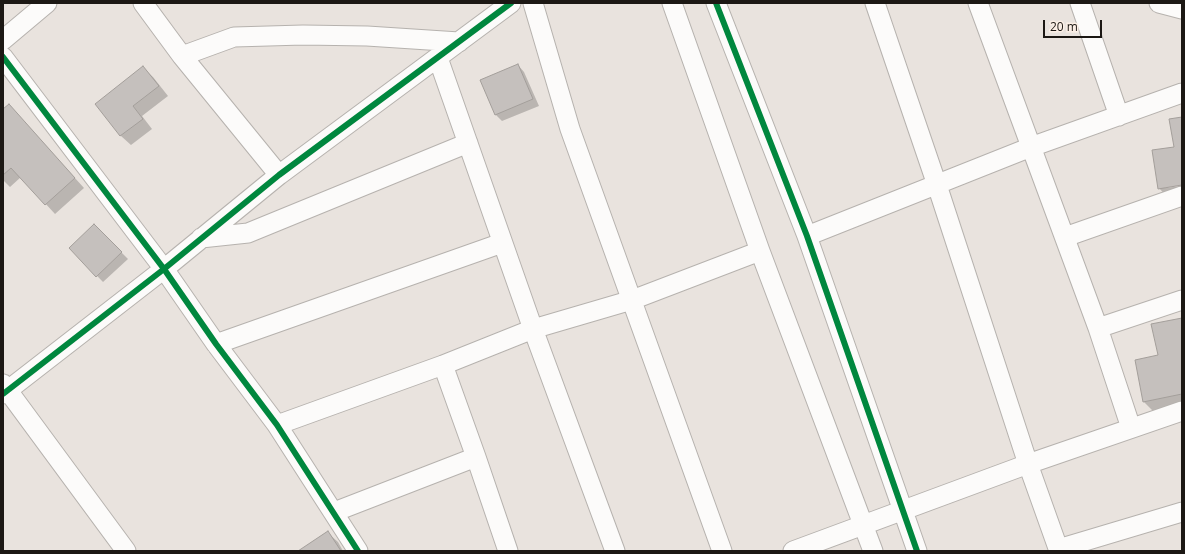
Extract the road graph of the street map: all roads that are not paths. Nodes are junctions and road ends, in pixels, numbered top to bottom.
1 (47, 3) edge
2 (143, 3) edge
3 (511, 3) edge
4 (533, 3) edge
5 (672, 3) edge
6 (716, 3) edge
7 (875, 3) edge
8 (978, 3) edge
9 (1080, 3) edge
10 (1159, 3) edge
11 (1182, 9) edge
12 (3, 40) edge
13 (459, 42) junction
14 (182, 56) junction
15 (3, 57) edge
16 (438, 58) junction
17 (1182, 93) edge
18 (1119, 116) junction
19 (468, 144) junction
20 (1031, 147) junction
21 (279, 175) junction
22 (938, 185) junction
23 (1182, 196) edge
24 (807, 236) junction
25 (1065, 237) junction
26 (201, 238) junction
27 (502, 243) junction
28 (760, 251) junction
29 (164, 269) junction
30 (632, 300) junction
31 (1182, 300) edge
32 (1098, 328) junction
33 (533, 329) junction
34 (216, 344) junction
35 (443, 365) junction
36 (5, 389) edge
37 (1182, 411) edge
38 (277, 425) junction
39 (1131, 428) junction
40 (476, 457) junction
41 (1028, 464) junction
42 (902, 510) junction
43 (334, 512) junction
44 (1182, 512) edge
45 (863, 524) junction
46 (503, 549) edge
47 (1058, 550) edge
48 (126, 551) edge
49 (358, 551) edge
50 (615, 551) edge
51 (722, 551) edge
52 (793, 551) edge
53 (873, 551) edge
54 (917, 551) edge

1 - 12 street
2 - 14 street
3 - 13 street
4 - 30 street
5 - 28 street
6 - 24 street
7 - 22 street
8 - 20 street
9 - 18 street
10 - 11 street
13 - 14 street
13 - 16 street
14 - 21 street
15 - 29 street
16 - 19 street
16 - 21 street
17 - 18 street
18 - 20 street
19 - 26 street
19 - 27 street
20 - 22 street
20 - 25 street
21 - 26 street
22 - 24 street
22 - 41 street
23 - 25 street
24 - 42 street
25 - 32 street
26 - 29 street
27 - 33 street
27 - 34 street
28 - 30 street
28 - 45 street
29 - 34 street
29 - 36 street
30 - 33 street
30 - 51 street
31 - 32 street
32 - 39 street
33 - 35 street
33 - 50 street
34 - 38 street
35 - 38 street
35 - 40 street
36 - 48 street
37 - 39 street
38 - 43 street
39 - 41 street
40 - 43 street
40 - 46 street
41 - 42 street
41 - 47 street
42 - 45 street
42 - 54 street
43 - 49 street
44 - 47 street
45 - 52 street
45 - 53 street

